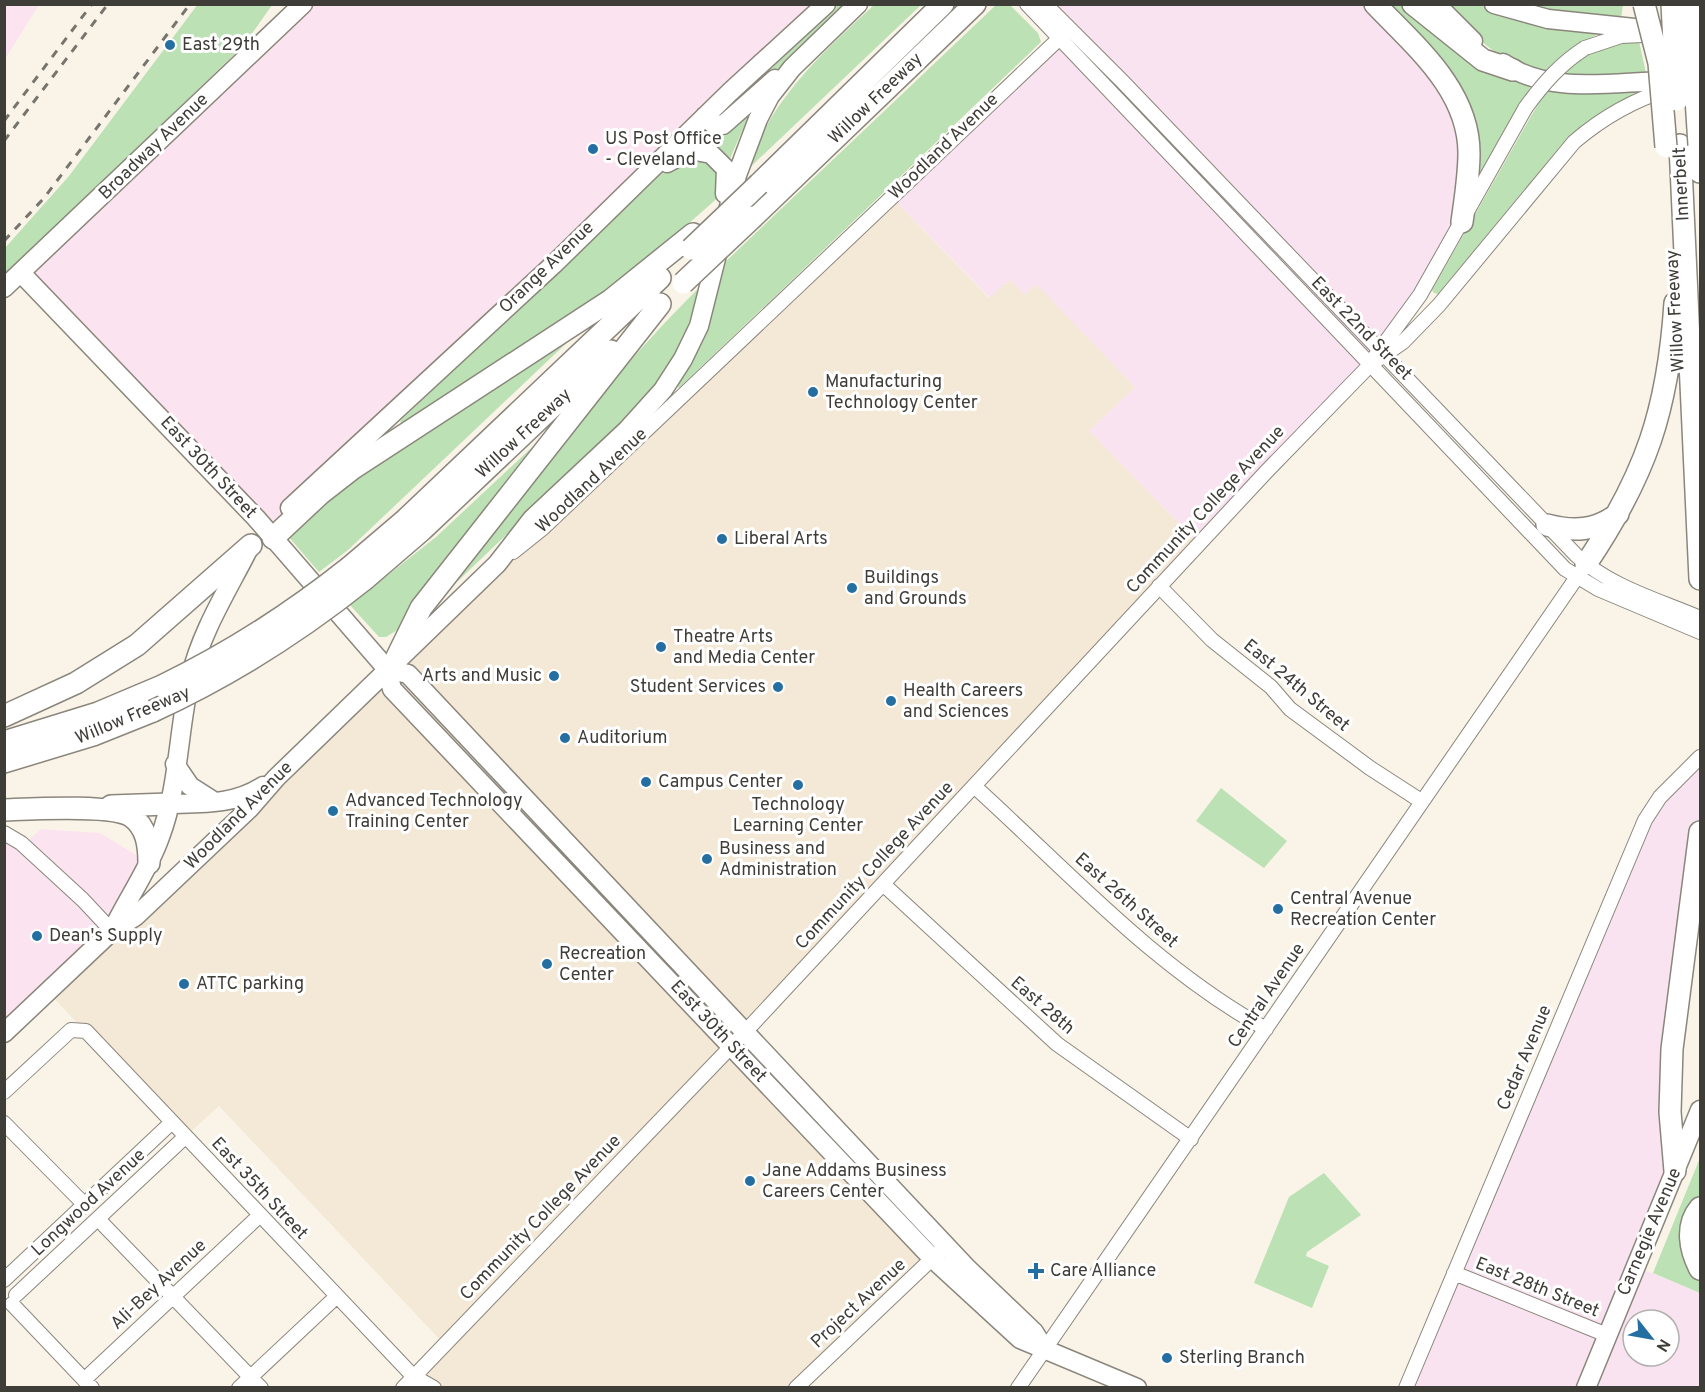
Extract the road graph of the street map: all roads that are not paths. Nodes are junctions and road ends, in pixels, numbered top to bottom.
1 (303, 4) edge
2 (826, 4) edge
3 (858, 4) edge
4 (944, 4) edge
5 (1027, 4) edge
6 (1045, 4) edge
7 (1375, 4) edge
8 (1413, 4) edge
9 (1436, 4) edge
10 (1494, 4) edge
11 (1644, 4) edge
12 (1672, 4) edge
13 (1690, 4) edge
14 (974, 6) edge
15 (1070, 28) junction
16 (1669, 32) junction
17 (1701, 35) edge
18 (1059, 38) junction
19 (805, 55) junction
20 (1513, 70) junction
21 (1701, 83) edge
22 (705, 116) junction
23 (1682, 146) junction
24 (1701, 172) edge
25 (1462, 222) junction
26 (692, 241) junction
27 (719, 243) junction
28 (554, 264) junction
29 (21, 273) junction
30 (4, 288) edge
31 (1675, 303) junction
32 (660, 304) junction
33 (1382, 354) junction
34 (1370, 365) junction
35 (1697, 510) junction
36 (1618, 514) junction
37 (1547, 525) junction
38 (270, 534) junction
39 (251, 544) junction
40 (497, 564) junction
41 (1581, 571) junction
42 (357, 573) junction
43 (233, 579) junction
44 (1701, 579) edge
45 (1159, 586) junction
46 (1696, 623) edge
47 (390, 666) junction
48 (4, 716) edge
49 (4, 742) edge
50 (1698, 759) edge
51 (4, 762) edge
52 (175, 764) junction
53 (276, 778) junction
54 (975, 786) junction
55 (1421, 801) junction
56 (215, 802) junction
57 (169, 804) junction
58 (66, 809) junction
59 (4, 810) edge
60 (1701, 832) edge
61 (4, 833) edge
62 (150, 863) junction
63 (883, 884) junction
64 (112, 931) junction
65 (1266, 1029) junction
66 (746, 1031) junction
67 (4, 1034) edge
68 (731, 1046) junction
69 (4, 1092) edge
70 (1701, 1110) edge
71 (4, 1123) edge
72 (171, 1123) junction
73 (185, 1137) junction
74 (1191, 1139) junction
75 (1675, 1172) junction
76 (84, 1204) junction
77 (1701, 1208) edge
78 (259, 1216) junction
79 (98, 1219) junction
80 (946, 1245) junction
81 (933, 1259) junction
82 (1701, 1269) edge
83 (1454, 1274) junction
84 (4, 1281) edge
85 (172, 1296) junction
86 (336, 1297) junction
87 (11, 1302) edge
88 (1607, 1335) junction
89 (1044, 1348) junction
90 (413, 1376) junction
91 (250, 1377) junction
92 (88, 1383) edge
93 (239, 1388) edge
94 (261, 1388) edge
95 (403, 1388) edge
96 (434, 1388) edge
97 (796, 1388) edge
98 (1018, 1388) edge
99 (1137, 1388) edge
100 (1406, 1388) edge
101 (1586, 1388) edge

1 - 29 main road, Broadway Avenue
2 - 22 main road, Orange Avenue
3 - 19 main road
4 - 26 highway, Willow Freeway
5 - 18 street, East 22nd Street
6 - 15 street, East 22nd Street
7 - 25 highway
8 - 20 highway
9 - 20 main road
10 - 16 main road
11 - 23 highway, Willow Freeway, bridge
12 - 23 highway, Innerbelt, bridge
13 - 23 highway, Innerbelt, bridge
14 - 32 highway, Willow Freeway, bridge
15 - 18 street, Woodland Avenue
15 - 33 street, East 22nd Street
16 - 17 main road
16 - 25 street, bridge
18 - 34 street, East 22nd Street
18 - 40 street, Woodland Avenue
19 - 22 main road
19 - 27 main road
20 - 21 main road
21 - 33 street
22 - 28 main road, Orange Avenue
23 - 24 highway, Innerbelt
23 - 31 highway, Willow Freeway
23 - 35 highway, Innerbelt
25 - 33 street
26 - 38 highway
26 - 42 highway, Willow Freeway
27 - 28 main road
27 - 40 main road
28 - 38 main road, Orange Avenue
29 - 30 main road, Broadway Avenue
29 - 38 main road, East 30th Street
31 - 35 highway, Willow Freeway
31 - 36 highway
32 - 42 highway, Willow Freeway
32 - 47 highway
33 - 34 street, Community College Avenue
33 - 37 street, East 22nd Street
34 - 41 street, East 22nd Street
34 - 45 street, Community College Avenue
35 - 44 highway, Innerbelt
36 - 37 highway
36 - 41 highway
37 - 41 street, East 22nd Street
38 - 39 main road, Woodland Avenue
38 - 43 main road
38 - 47 main road, East 30th Street
39 - 43 main road, Woodland Avenue
39 - 48 highway
40 - 47 main road, Woodland Avenue
41 - 46 street, East 22nd Street
41 - 55 street, Central Avenue
42 - 49 highway, Willow Freeway, bridge
42 - 51 highway, Willow Freeway, bridge
43 - 52 main road, Woodland Avenue
45 - 54 street, Community College Avenue
45 - 55 street, East 24th Street
47 - 53 main road, Woodland Avenue
47 - 66 main road, East 30th Street
47 - 68 main road, East 30th Street
50 - 83 street, Cedar Avenue
52 - 56 main road
52 - 57 main road, Woodland Avenue
53 - 56 main road
53 - 64 main road, Woodland Avenue
54 - 63 street, Community College Avenue
54 - 65 street, East 26th Street
55 - 65 street, Central Avenue
56 - 57 main road
57 - 58 highway
57 - 62 main road, Woodland Avenue
58 - 59 highway
58 - 62 highway
60 - 75 highway
61 - 64 street
62 - 64 main road, Woodland Avenue
63 - 66 street, Community College Avenue
63 - 74 street, East 28th
64 - 67 main road, Woodland Avenue
65 - 74 street, Central Avenue
66 - 68 street, Community College Avenue
66 - 80 main road, East 30th Street
68 - 81 main road, East 30th Street
68 - 90 street, Community College Avenue
69 - 72 street, East 35th Street
70 - 75 main road, Carnegie Avenue
71 - 76 street
72 - 73 street, East 35th Street
72 - 76 street, Longwood Avenue
73 - 78 street, East 35th Street
73 - 79 street, Longwood Avenue
74 - 89 street, Central Avenue
75 - 88 main road, Carnegie Avenue
76 - 84 street, Longwood Avenue
77 - 82 highway
78 - 85 street, Ali-Bey Avenue
78 - 86 street, East 35th Street
79 - 85 street
79 - 87 street, Longwood Avenue
80 - 81 street, Project Avenue
80 - 89 main road, East 30th Street
81 - 89 main road, East 30th Street
81 - 97 street, Project Avenue
83 - 88 street, East 28th Street
83 - 100 street, Cedar Avenue
84 - 87 street
85 - 91 street
85 - 92 street, Ali-Bey Avenue
86 - 90 street, East 35th Street
86 - 91 street
87 - 92 street
88 - 101 main road, Carnegie Avenue
89 - 98 street, Central Avenue
89 - 99 main road, East 30th Street
90 - 95 street, Community College Avenue
90 - 96 street, East 35th Street
91 - 93 street
91 - 94 street

